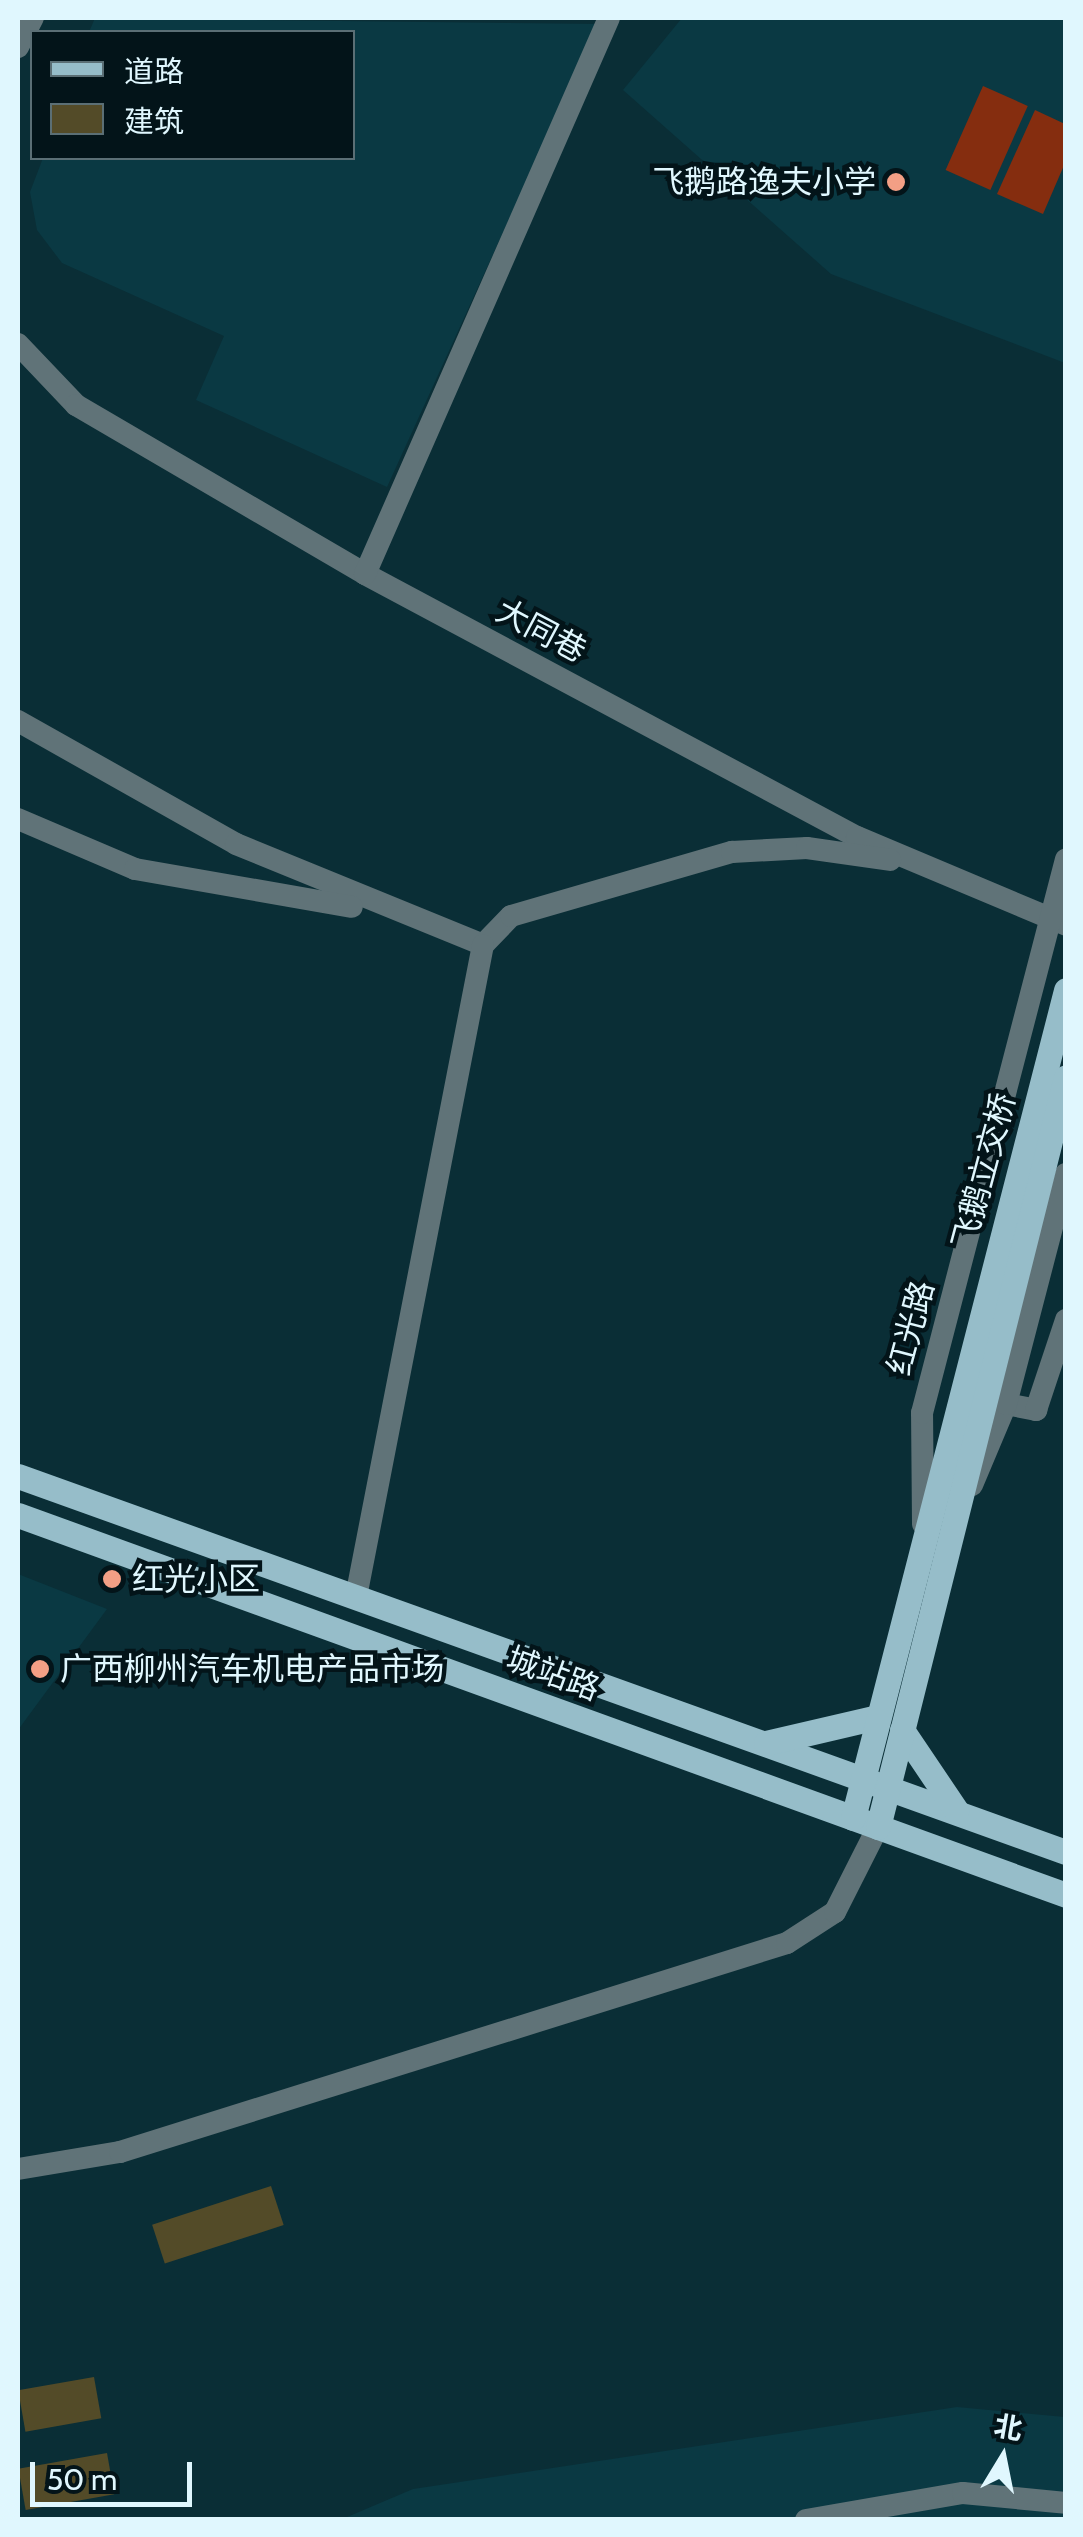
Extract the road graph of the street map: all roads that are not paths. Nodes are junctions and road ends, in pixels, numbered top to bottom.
1 (33, 18) edge
2 (609, 18) edge
3 (18, 47) edge
4 (18, 344) edge
5 (365, 574) junction
6 (18, 721) edge
7 (18, 819) edge
8 (1066, 860) edge
9 (923, 864) junction
10 (390, 914) junction
11 (1058, 922) edge
12 (484, 945) junction
13 (1066, 990) edge
14 (1066, 1076) edge
15 (1066, 1174) edge
16 (1012, 1234) junction
17 (1066, 1320) edge
18 (1006, 1404) junction
19 (18, 1476) edge
20 (18, 1515) edge
21 (934, 1545) junction
22 (356, 1597) junction
23 (890, 1724) junction
24 (766, 1743) junction
25 (863, 1778) junction
26 (888, 1786) junction
27 (956, 1810) junction
28 (853, 1818) junction
29 (878, 1827) junction
30 (1066, 1852) edge
31 (1066, 1895) edge
32 (18, 2168) edge
33 (1066, 2502) edge
34 (806, 2520) edge

1 - 3 street
2 - 5 street
4 - 5 street, 大同巷
5 - 9 street, 大同巷
6 - 10 street
7 - 10 street
8 - 11 street, 红光路
9 - 11 street, 大同巷
9 - 12 street
10 - 12 street
11 - 21 street, 红光路
12 - 22 street
13 - 16 main road, 飞鹅立交桥
14 - 16 main road, 飞鹅立交桥
15 - 18 street, 红光路
16 - 21 main road, 飞鹅立交桥
17 - 18 street
18 - 21 street, 红光路
19 - 22 main road, 城站路
20 - 28 main road, 城站路
21 - 23 main road, 红光路
22 - 24 main road, 城站路
23 - 24 main road
23 - 25 main road, 红光路
23 - 26 main road, 红光路
23 - 27 main road
24 - 25 main road, 城站路
25 - 26 main road, 城站路
25 - 28 main road, 红光路
26 - 27 main road, 城站路
26 - 29 main road, 红光路
27 - 30 main road, 城站路
28 - 29 main road, 城站路
29 - 31 main road, 城站路
29 - 32 street
33 - 34 street

